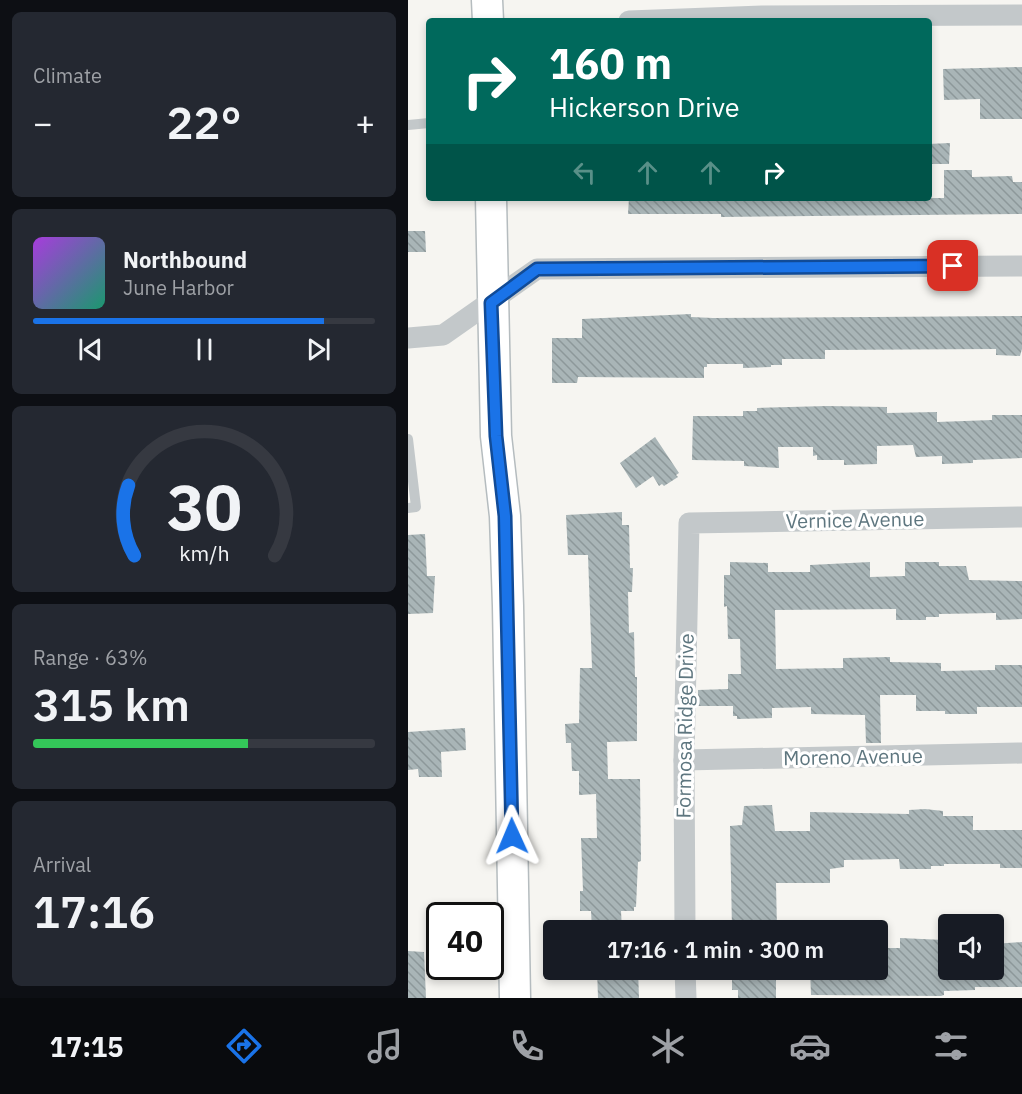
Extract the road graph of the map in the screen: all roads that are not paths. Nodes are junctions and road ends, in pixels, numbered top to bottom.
1 (488, 0) edge
2 (762, 8) edge
3 (1022, 15) edge
4 (488, 18) edge
5 (660, 18) edge
6 (426, 123) edge
7 (408, 125) edge
8 (491, 201) edge
9 (1022, 266) edge
10 (491, 303) junction
11 (408, 338) edge
12 (408, 439) edge
13 (408, 508) edge
14 (1022, 517) edge
15 (689, 523) joint
16 (1022, 753) edge
17 (684, 760) junction
18 (685, 920) edge
19 (685, 980) edge
20 (515, 998) edge
21 (686, 998) edge

1 - 4 street
2 - 3 street
2 - 5 street
6 - 7 lane
8 - 10 street
9 - 10 street
10 - 11 street
10 - 20 street
12 - 13 lane
14 - 15 street, Vernice Avenue
15 - 17 street, Formosa Ridge Drive
16 - 17 street, Moreno Avenue
17 - 18 street, Formosa Ridge Drive
19 - 21 street

